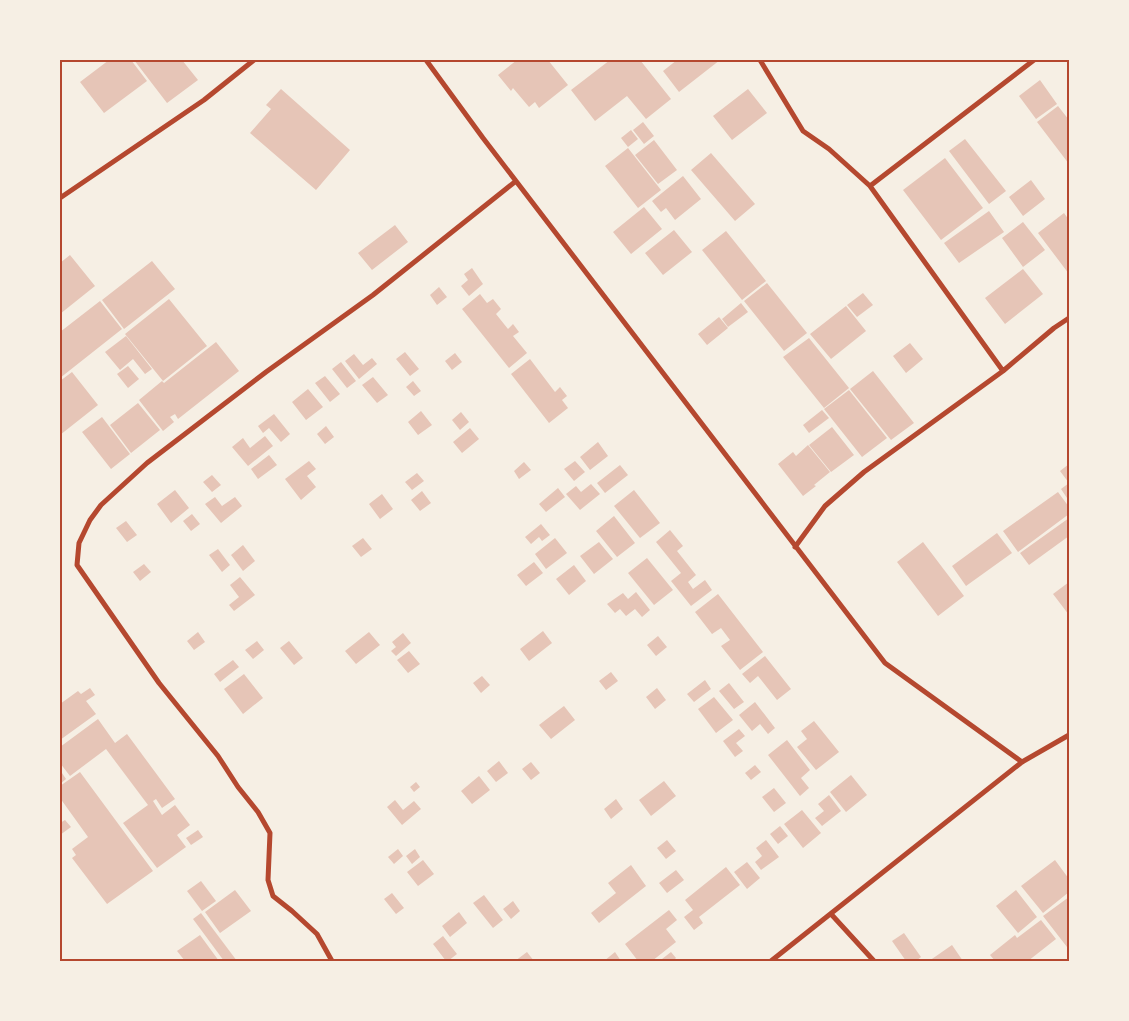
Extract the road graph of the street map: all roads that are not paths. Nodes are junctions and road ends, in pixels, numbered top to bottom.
1 (254, 60) edge
2 (426, 60) edge
3 (760, 60) edge
4 (1034, 60) edge
5 (516, 181) junction
6 (870, 186) junction
7 (60, 198) edge
8 (1069, 318) edge
9 (1003, 371) junction
10 (795, 547) junction
11 (1069, 736) edge
12 (1022, 762) junction
13 (831, 914) junction
14 (332, 961) edge
15 (771, 961) edge
16 (874, 961) edge

1 - 7 street
2 - 5 street
3 - 6 street
4 - 6 street
5 - 10 street
5 - 14 street
6 - 9 street
8 - 9 street
9 - 10 street
10 - 12 street
11 - 12 street
12 - 13 street
13 - 15 street
13 - 16 street

